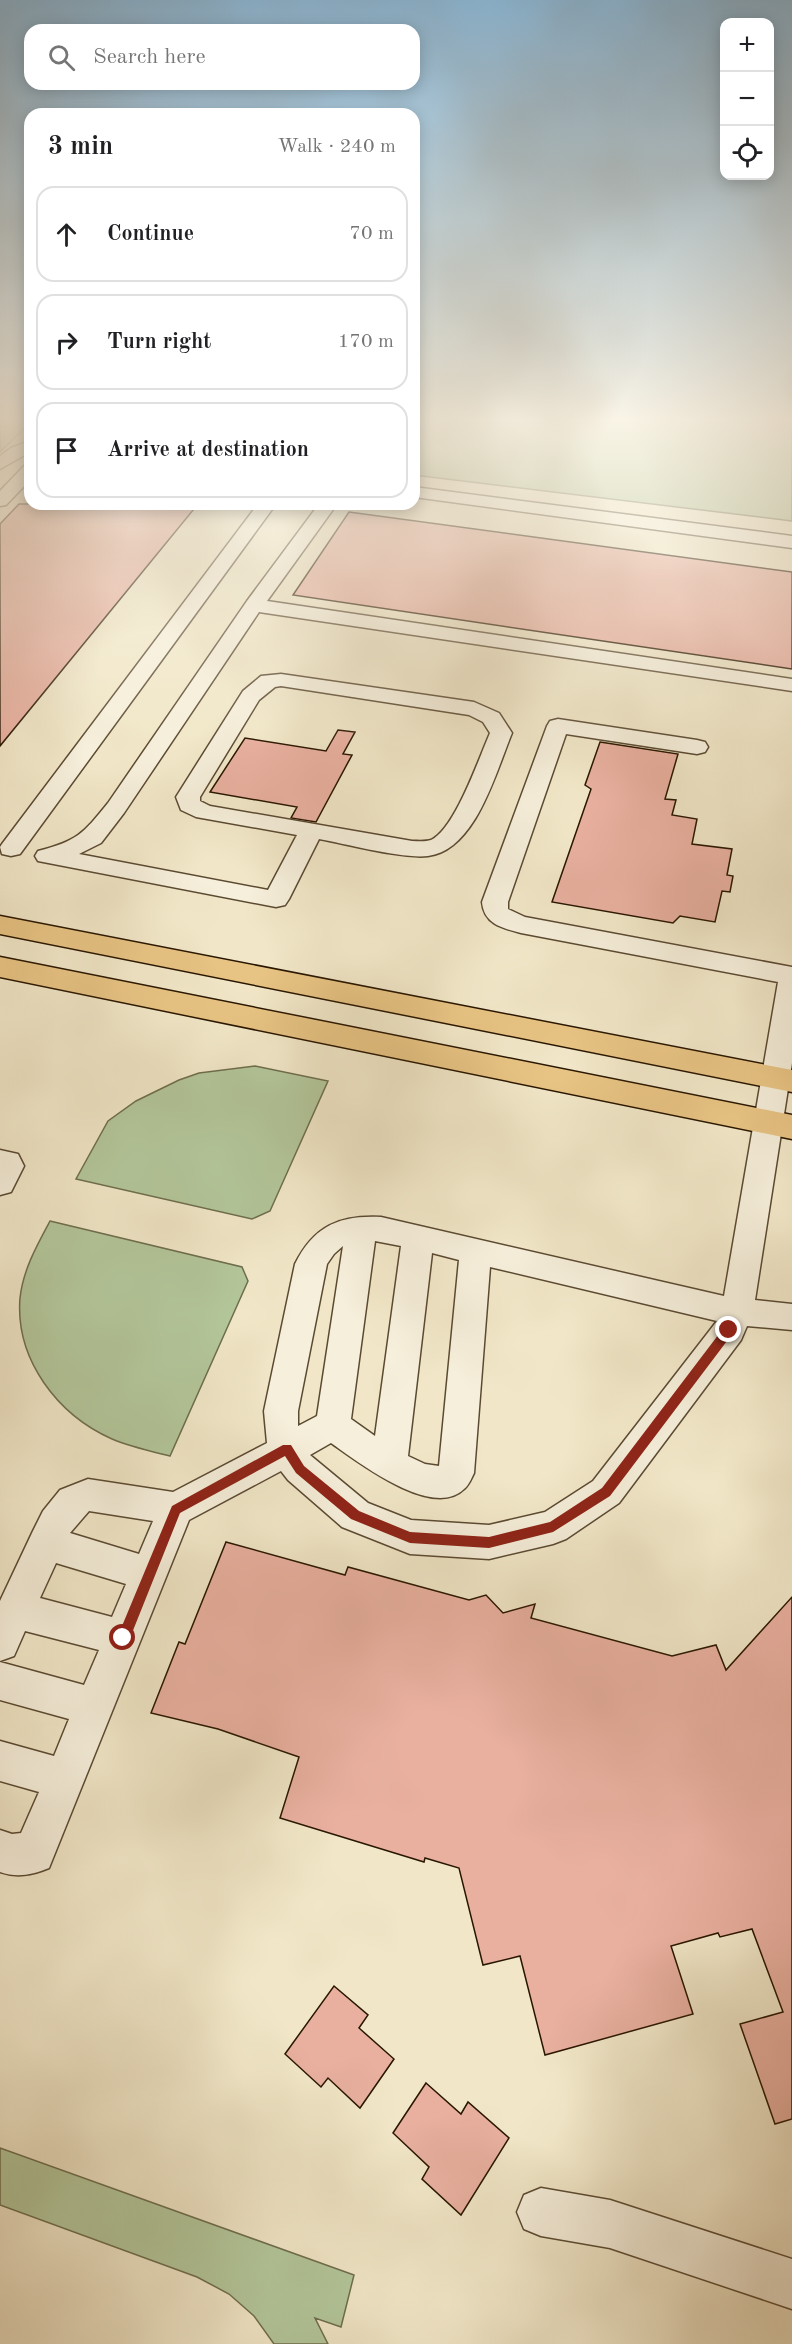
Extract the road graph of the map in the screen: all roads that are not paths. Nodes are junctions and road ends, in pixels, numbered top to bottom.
1 (246, 531) edge
2 (308, 531) edge
3 (706, 531) edge
4 (792, 543) edge
5 (254, 605) junction
6 (792, 685) edge
7 (697, 747) dead end
8 (311, 832) junction
9 (5, 848) edge
10 (55, 857) junction
11 (0, 925) edge
12 (0, 967) edge
13 (792, 977) edge
14 (784, 1080) edge
15 (780, 1124) edge
16 (0, 1161) edge
17 (0, 1184) edge
18 (362, 1228) junction
19 (418, 1237) junction
20 (476, 1250) junction
21 (737, 1312) junction
22 (792, 1317) edge
23 (333, 1425) junction
24 (287, 1449) junction
25 (389, 1464) junction
26 (176, 1509) junction
27 (46, 1544) junction
28 (150, 1574) junction
29 (8, 1627) edge
30 (123, 1638) junction
31 (0, 1681) edge
32 (95, 1707) junction
33 (0, 1761) edge
34 (66, 1779) junction
35 (0, 1851) edge
36 (541, 2212) dead end
37 (792, 2284) edge

1 - 9 street
2 - 5 street
3 - 4 street
5 - 6 street
5 - 10 street
7 - 13 street
8 - 8 street
8 - 10 street
9 - 10 street
11 - 14 main road
12 - 15 main road
13 - 14 street
14 - 15 street
15 - 21 street
16 - 17 street
18 - 19 street
18 - 23 street
18 - 24 street
19 - 20 street
19 - 25 street
20 - 21 street
20 - 25 street
21 - 22 street
21 - 24 street
23 - 24 street
23 - 25 street
24 - 26 street
26 - 27 street
26 - 28 street
27 - 28 street
27 - 29 street
28 - 30 street
29 - 30 street
30 - 32 street
31 - 32 street
32 - 34 street
33 - 34 street
34 - 35 street
36 - 37 street

